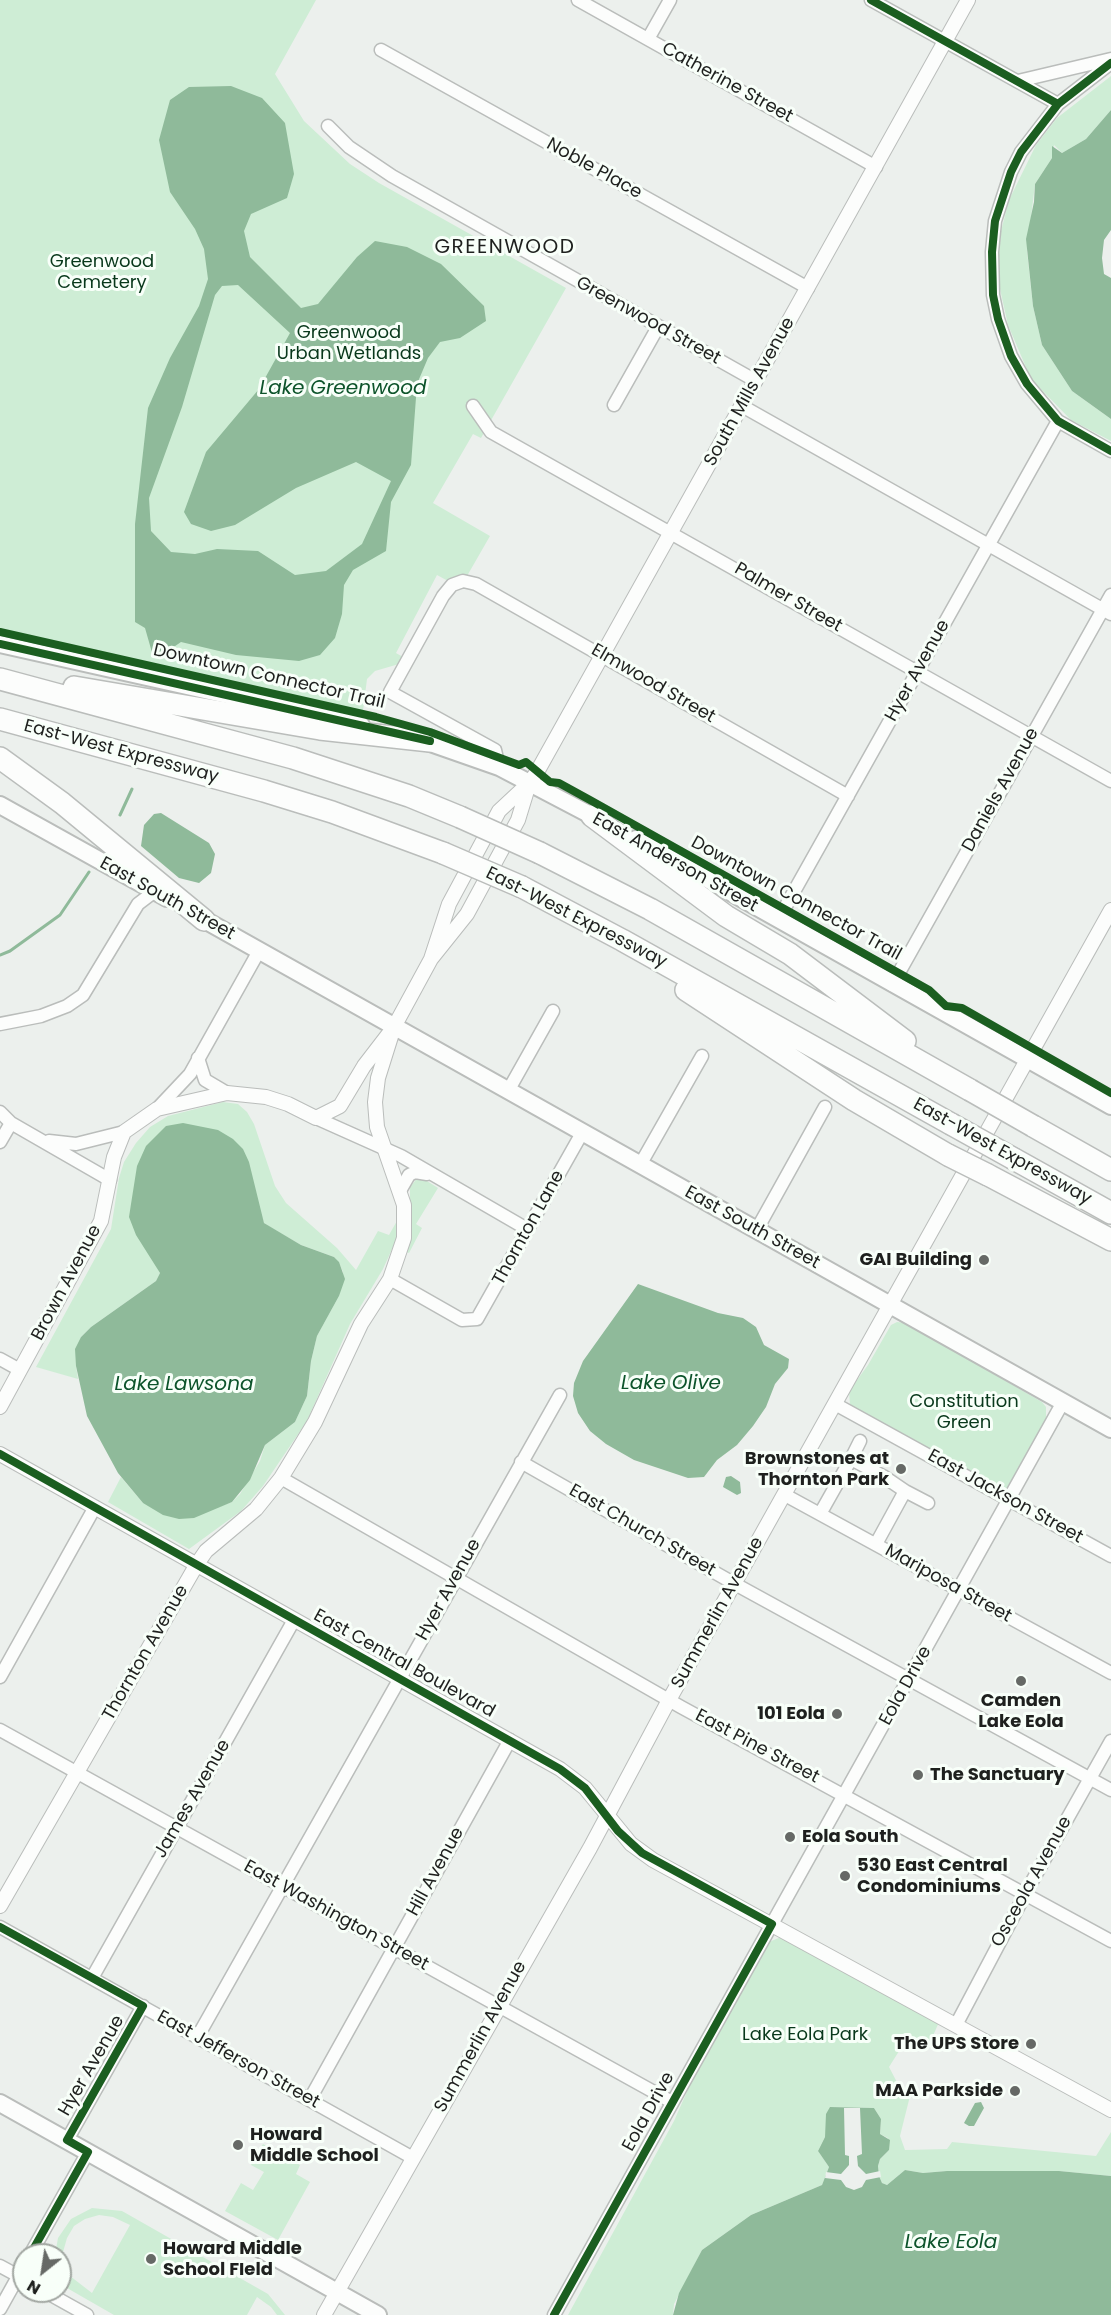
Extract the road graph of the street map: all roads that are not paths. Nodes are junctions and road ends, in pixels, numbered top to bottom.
1 (578, 0) edge
2 (670, 0) edge
3 (871, 0) edge
4 (968, 0) edge
5 (648, 39) junction
6 (946, 41) junction
7 (381, 50) dead end
8 (1111, 61) edge
9 (1018, 81) junction
10 (1058, 104) junction
11 (328, 126) dead end
12 (876, 167) junction
13 (808, 288) junction
14 (658, 327) junction
15 (756, 381) junction
16 (614, 405) dead end
17 (473, 406) dead end
18 (742, 406) junction
19 (1058, 422) junction
20 (1111, 451) edge
21 (670, 532) junction
22 (988, 544) junction
23 (1111, 595) edge
24 (1107, 612) edge
25 (0, 644) edge
26 (602, 655) junction
27 (918, 672) junction
28 (0, 677) edge
29 (0, 720) edge
30 (1031, 737) junction
31 (430, 741) junction
32 (0, 758) edge
33 (499, 767) junction
34 (1111, 781) edge
35 (530, 783) junction
36 (848, 796) junction
37 (0, 805) edge
38 (592, 816) junction
39 (155, 891) junction
40 (1111, 910) edge
41 (204, 920) junction
42 (778, 920) junction
43 (622, 940) junction
44 (259, 951) junction
45 (431, 959) junction
46 (892, 985) junction
47 (553, 1011) dead end
48 (0, 1024) edge
49 (394, 1027) junction
50 (702, 1056) dead end
51 (198, 1058) junction
52 (1029, 1060) junction
53 (970, 1090) junction
54 (508, 1091) junction
55 (227, 1093) junction
56 (1111, 1106) edge
57 (825, 1107) dead end
58 (157, 1109) junction
59 (0, 1112) edge
60 (316, 1118) junction
61 (10, 1123) junction
62 (124, 1132) junction
63 (582, 1133) junction
64 (37, 1138) junction
65 (0, 1142) edge
66 (386, 1150) junction
67 (640, 1166) junction
68 (1111, 1170) edge
69 (434, 1176) junction
70 (110, 1180) junction
71 (401, 1189) junction
72 (1111, 1213) edge
73 (527, 1229) junction
74 (756, 1231) junction
75 (1111, 1240) edge
76 (390, 1279) junction
77 (891, 1306) junction
78 (0, 1359) edge
79 (20, 1370) junction
80 (560, 1395) dead end
81 (1063, 1402) junction
82 (836, 1404) junction
83 (0, 1407) edge
84 (1111, 1429) edge
85 (860, 1441) dead end
86 (0, 1454) edge
87 (851, 1459) junction
88 (521, 1462) junction
89 (280, 1478) junction
90 (905, 1491) junction
91 (785, 1495) junction
92 (1010, 1500) junction
93 (928, 1503) dead end
94 (95, 1507) junction
95 (820, 1514) junction
96 (876, 1544) junction
97 (1111, 1556) edge
98 (197, 1564) junction
99 (456, 1577) junction
100 (735, 1584) junction
101 (960, 1590) junction
102 (294, 1620) junction
103 (1111, 1673) edge
104 (0, 1677) edge
105 (400, 1678) junction
106 (910, 1680) junction
107 (669, 1700) junction
108 (0, 1730) edge
109 (510, 1740) junction
110 (1111, 1741) edge
111 (77, 1774) junction
112 (1090, 1779) junction
113 (1111, 1790) edge
114 (844, 1795) junction
115 (608, 1816) junction
116 (177, 1828) junction
117 (282, 1886) junction
118 (1025, 1894) junction
119 (0, 1906) edge
120 (772, 1924) junction
121 (0, 1927) edge
122 (1111, 1941) edge
123 (393, 1949) junction
124 (92, 1978) junction
125 (143, 2006) junction
126 (498, 2006) junction
127 (956, 2025) junction
128 (198, 2036) junction
129 (310, 2099) junction
130 (672, 2102) junction
131 (0, 2103) edge
132 (1111, 2110) edge
133 (67, 2140) junction
134 (88, 2152) junction
135 (413, 2158) junction
136 (37, 2243) edge
137 (12, 2290) edge
138 (337, 2292) junction
139 (66, 2303) edge
140 (0, 2309) edge
141 (87, 2315) edge
142 (324, 2315) edge
143 (378, 2315) edge
144 (554, 2315) edge

1 - 5 street, Catherine Street
2 - 5 street
3 - 6 street
4 - 6 street, South Mills Avenue
5 - 12 street, Catherine Street
6 - 9 street
6 - 12 street, South Mills Avenue
7 - 13 street, Noble Place
8 - 9 street
8 - 10 street
9 - 10 street
10 - 19 street
11 - 14 street, Greenwood Street
12 - 13 street, South Mills Avenue
13 - 15 street, South Mills Avenue
14 - 15 street, Greenwood Street
14 - 16 street
15 - 18 street, South Mills Avenue
17 - 21 street, Palmer Street
18 - 21 street, South Mills Avenue
18 - 22 street
19 - 20 street
19 - 22 street, Hyer Avenue
21 - 26 street, South Mills Avenue
21 - 27 street, Palmer Street
22 - 24 street
22 - 27 street, Hyer Avenue
23 - 24 street, Daniels Avenue
24 - 30 street, Daniels Avenue
25 - 31 main road, East Anderson Street
26 - 33 street, Elmwood Street
26 - 35 street, South Mills Avenue
26 - 36 street, Elmwood Street
27 - 30 street, Palmer Street
27 - 36 street, Hyer Avenue
28 - 31 highway
28 - 53 highway, East-West Expressway, bridge
29 - 43 highway, East-West Expressway, bridge
30 - 34 street, Palmer Street
30 - 46 street, Daniels Avenue
31 - 33 main road, East Anderson Street
32 - 41 highway
33 - 35 main road, East Anderson Street
35 - 38 main road, East Anderson Street
35 - 45 street, South Mills Avenue
35 - 45 street, South Mills Avenue
36 - 42 street, Hyer Avenue
37 - 39 main road, East South Street
38 - 42 main road, East Anderson Street
38 - 53 highway
39 - 41 main road, East South Street
39 - 48 street
40 - 52 street, Summerlin Avenue
41 - 44 main road, East South Street
42 - 46 main road, East Anderson Street
43 - 72 highway, East-West Expressway, bridge
43 - 75 highway, bridge
44 - 49 main road, East South Street
44 - 51 street
45 - 49 street, South Mills Avenue
46 - 52 main road, East Anderson Street
47 - 54 street
49 - 54 main road, East South Street
49 - 60 street, South Mills Avenue
49 - 66 street, Thornton Avenue
50 - 67 street
51 - 55 street
51 - 58 street
52 - 56 main road, East Anderson Street
52 - 77 street, Summerlin Avenue
53 - 68 highway, East-West Expressway, bridge
54 - 63 main road, East South Street
55 - 58 street
55 - 60 street
57 - 74 street
58 - 62 street
59 - 61 street
60 - 66 street
61 - 64 street
61 - 65 street
62 - 64 street
62 - 70 street, Brown Avenue
63 - 67 main road, East South Street
63 - 73 street, Thornton Lane
64 - 70 street
66 - 69 street
66 - 71 street, Thornton Avenue
67 - 74 main road, East South Street
69 - 71 street
69 - 73 street
70 - 79 street, Brown Avenue
71 - 76 street, Thornton Avenue
73 - 76 street, Thornton Lane
74 - 77 main road, East South Street
76 - 89 street, Thornton Avenue
77 - 81 main road, East South Street
77 - 82 street, Summerlin Avenue
78 - 79 street
79 - 83 street, Brown Avenue
80 - 88 street, Hyer Avenue
81 - 84 main road, East South Street
81 - 92 street, Eola Drive
82 - 91 street, Summerlin Avenue
82 - 92 street, East Jackson Street
85 - 87 street
86 - 94 street, East Central Boulevard
87 - 90 street
87 - 95 street
88 - 99 street, Hyer Avenue
88 - 100 street, East Church Street
89 - 98 street, Thornton Avenue
89 - 99 street, East Pine Street
90 - 93 street
90 - 96 street
91 - 95 street, Mariposa Street
91 - 100 street, Summerlin Avenue
92 - 97 street, East Jackson Street
92 - 101 street, Eola Drive
94 - 98 street, East Central Boulevard
94 - 104 street
95 - 96 street, Mariposa Street
96 - 101 street, Mariposa Street
98 - 102 street, East Central Boulevard
98 - 111 street, Thornton Avenue
99 - 105 street, Hyer Avenue
99 - 107 street, East Pine Street
100 - 106 street, East Church Street
100 - 107 street, Summerlin Avenue
101 - 103 street, Mariposa Street
101 - 106 street, Eola Drive
102 - 105 street, East Central Boulevard
102 - 116 street, James Avenue
105 - 109 street, East Central Boulevard
105 - 117 street, Hyer Avenue
106 - 112 street, East Church Street
106 - 114 street, Eola Drive
107 - 114 street, East Pine Street
107 - 115 street, Summerlin Avenue
108 - 111 street, East Washington Street
109 - 115 street, East Central Boulevard
109 - 123 street, Hill Avenue
110 - 112 street, Osceola Avenue
111 - 116 street, East Washington Street
111 - 119 street, Thornton Avenue
112 - 113 street, East Church Street
112 - 118 street, Osceola Avenue
114 - 118 street, East Pine Street
114 - 120 street, Eola Drive
115 - 120 street, East Central Boulevard
115 - 126 street, Summerlin Avenue
116 - 117 street, East Washington Street
116 - 124 street, James Avenue
117 - 123 street, East Washington Street
117 - 128 street, Hyer Avenue
118 - 122 street, East Pine Street
118 - 127 street, Osceola Avenue
120 - 127 street, East Central Boulevard
120 - 130 street, Eola Drive
121 - 124 street, East Jefferson Street
123 - 126 street, East Washington Street
123 - 129 street, Hill Avenue
124 - 125 street, East Jefferson Street
125 - 128 street, East Jefferson Street
125 - 133 street, Hyer Avenue
126 - 130 street, East Washington Street
126 - 135 street, Summerlin Avenue
127 - 132 street, East Central Boulevard
128 - 129 street, East Jefferson Street
129 - 135 street, East Jefferson Street
130 - 144 street, Eola Drive
131 - 133 main road
133 - 134 main road
134 - 136 street
134 - 138 main road
135 - 138 street, Summerlin Avenue
137 - 140 street
138 - 142 street, Summerlin Avenue
138 - 143 main road
139 - 141 street

